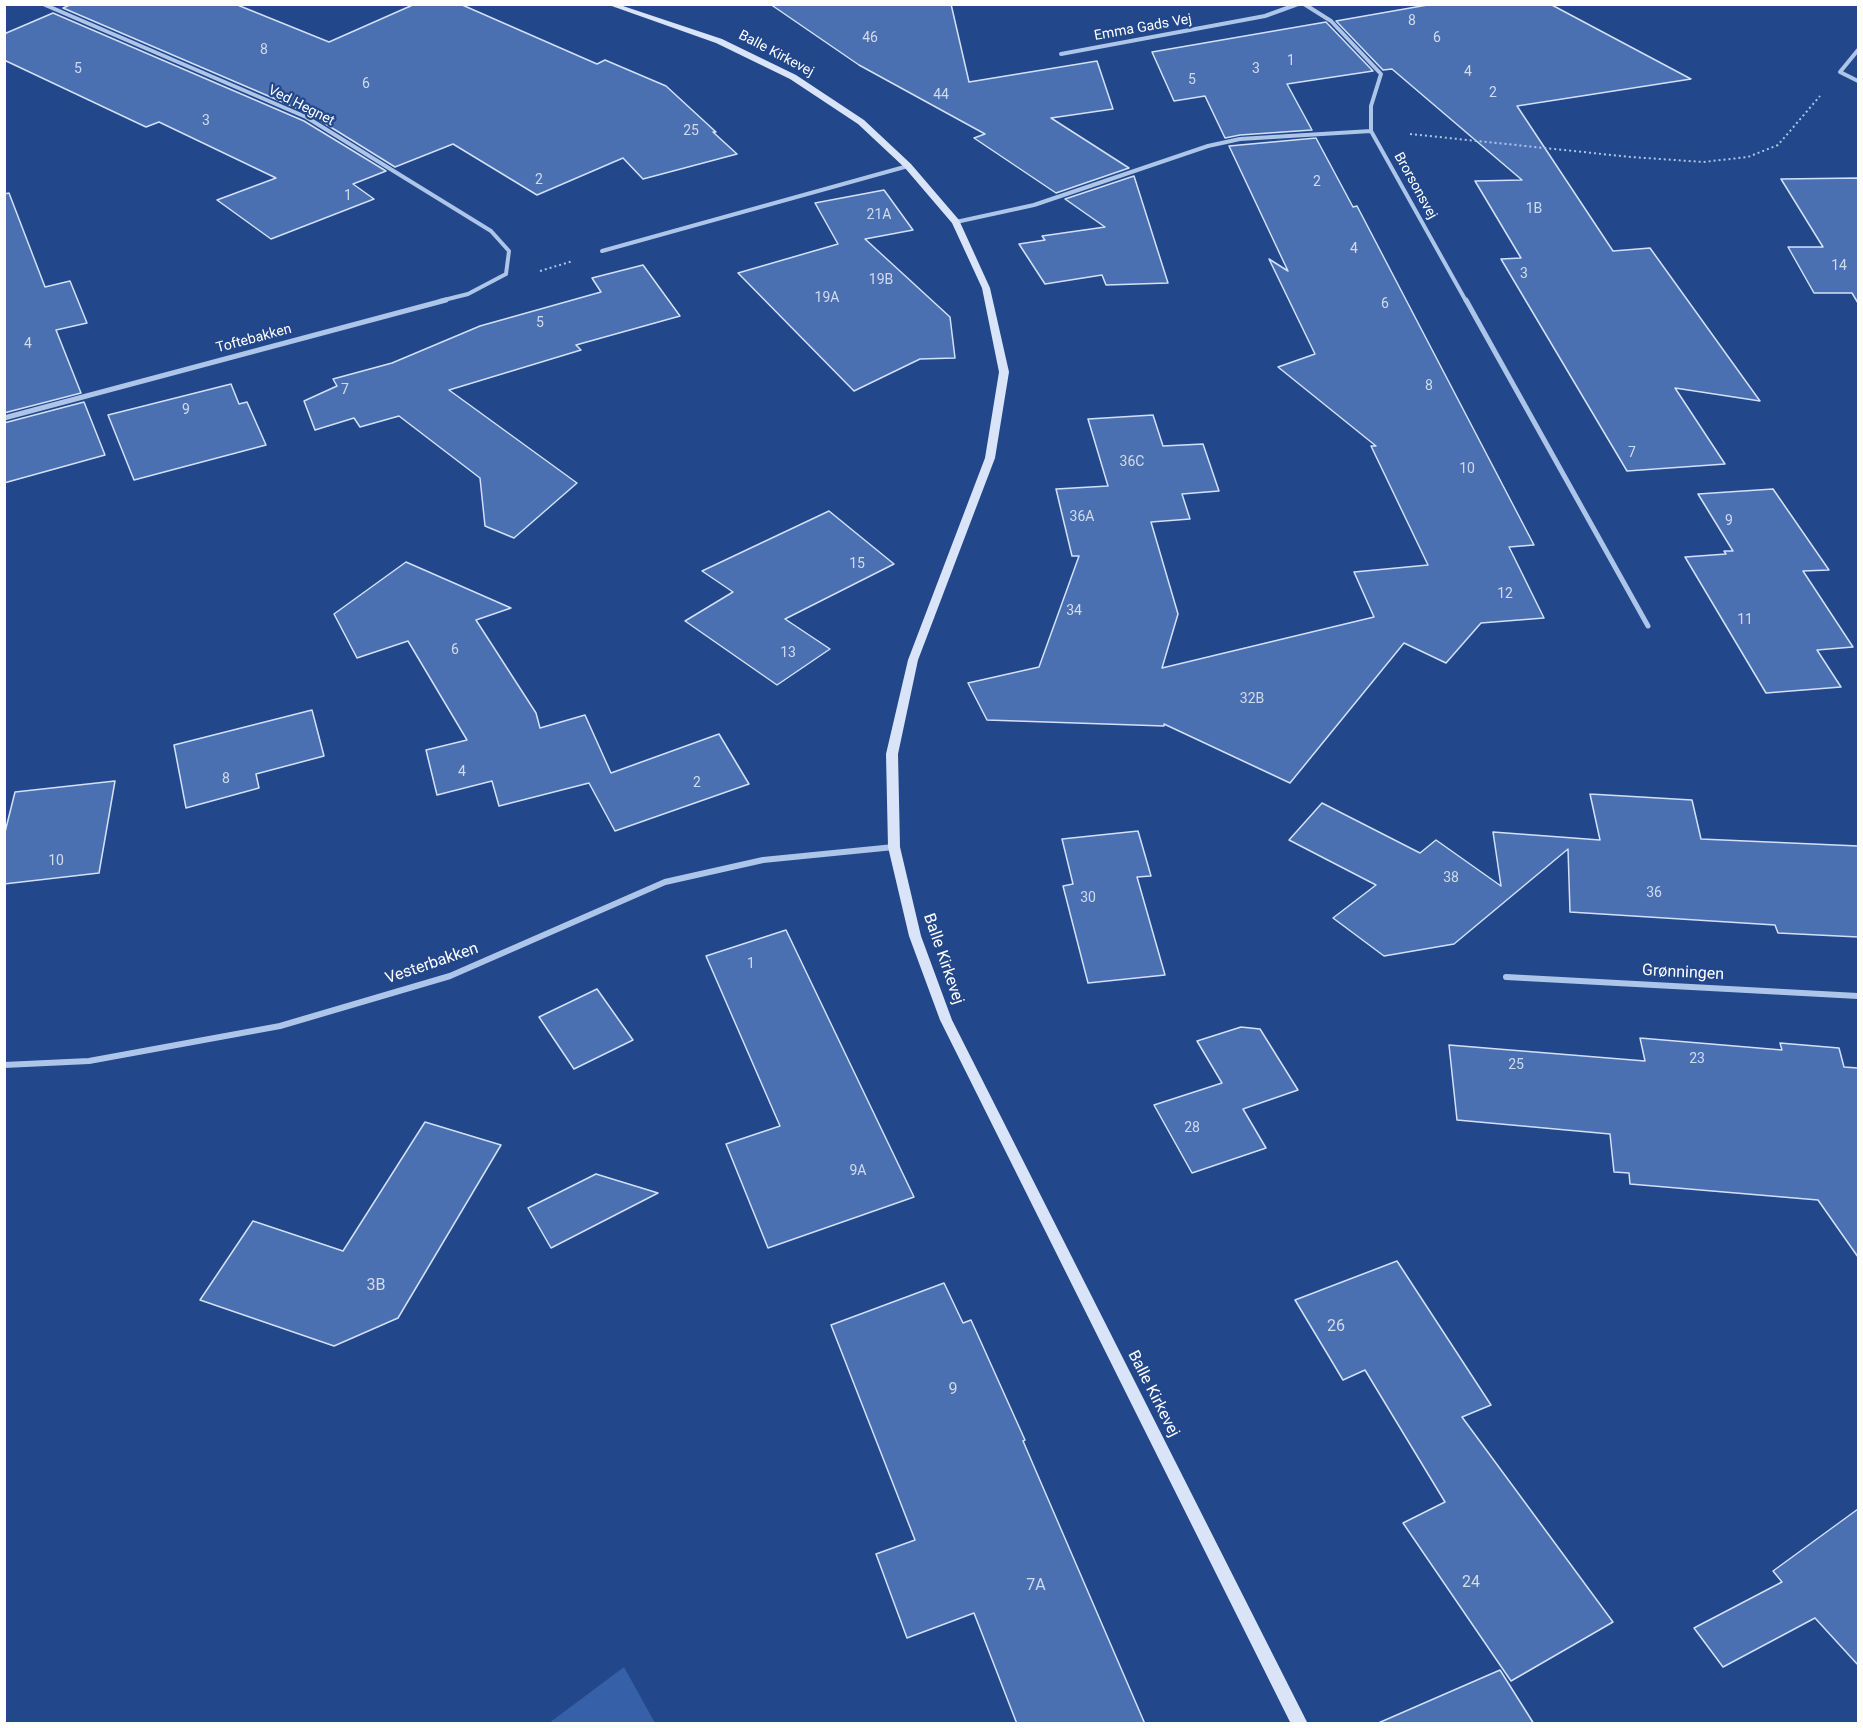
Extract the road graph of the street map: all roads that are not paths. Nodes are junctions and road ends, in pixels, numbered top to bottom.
1 (44, 4) edge
2 (609, 4) edge
3 (1298, 4) edge
4 (1304, 4) edge
5 (1858, 50) edge
6 (1061, 54) dead end
7 (1858, 81) edge
8 (1371, 131) junction
9 (908, 166) junction
10 (956, 222) junction
11 (602, 251) road end
12 (506, 274) joint
13 (4, 418) edge
14 (1648, 626) dead end
15 (894, 847) junction
16 (1506, 977) dead end
17 (1858, 996) edge
18 (4, 1065) edge
19 (1300, 1724) edge

1 - 12 street, Ved Hegnet
2 - 9 street, Balle Kirkevej
3 - 6 street, Emma Gads Vej
4 - 8 street
5 - 7 street
8 - 10 street
8 - 14 street, Brorsonsvej
9 - 10 street, Balle Kirkevej
9 - 11 street
10 - 15 street, Balle Kirkevej
12 - 13 street, Toftebakken
15 - 18 street, Vesterbakken
15 - 19 street, Balle Kirkevej
16 - 17 street, Grønningen

